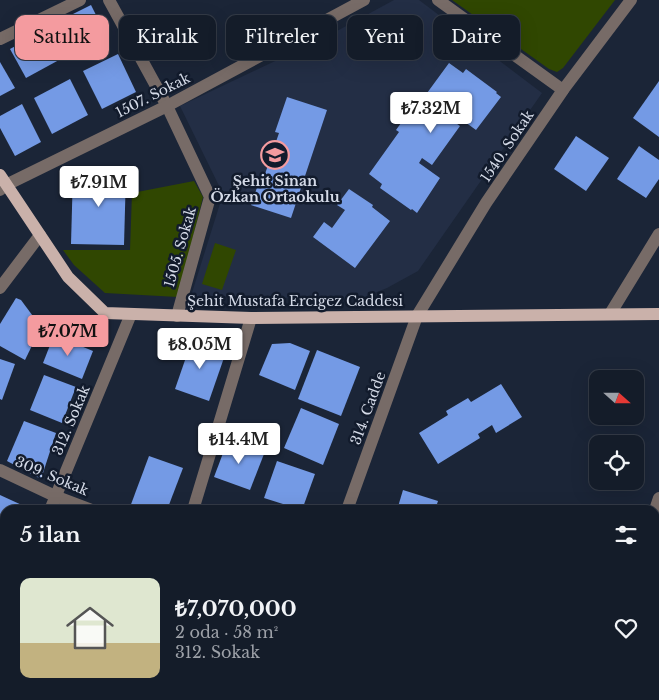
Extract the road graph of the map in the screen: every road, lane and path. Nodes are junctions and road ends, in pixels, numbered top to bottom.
1 (80, 0) edge
2 (109, 0) edge
3 (364, 0) edge
4 (438, 0) edge
5 (631, 0) edge
6 (0, 38) edge
7 (563, 90) junction
8 (167, 106) junction
9 (2, 183) edge
10 (659, 234) edge
11 (40, 235) junction
12 (0, 288) edge
13 (131, 314) junction
14 (610, 314) junction
15 (659, 314) edge
16 (177, 316) junction
17 (417, 316) junction
18 (251, 318) junction
19 (0, 470) edge
20 (56, 496) junction
21 (52, 505) edge
22 (79, 505) edge
23 (195, 505) edge
24 (349, 505) edge

1 - 6 street
2 - 8 street, 1505. Sokak
3 - 8 street, 1507. Sokak
4 - 7 street
5 - 7 street, 1540. Sokak
7 - 17 street, 1540. Sokak
8 - 9 street, 1507. Sokak
8 - 16 street, 1505. Sokak
9 - 11 main road, Şehit Mustafa Ercigez Caddesi
10 - 14 street
11 - 12 street
11 - 13 main road, Şehit Mustafa Ercigez Caddesi
13 - 16 main road, Şehit Mustafa Ercigez Caddesi
13 - 20 street, 312. Sokak
14 - 15 main road, Şehit Mustafa Ercigez Caddesi
14 - 17 main road, Şehit Mustafa Ercigez Caddesi
16 - 18 main road, Şehit Mustafa Ercigez Caddesi
17 - 18 main road, Şehit Mustafa Ercigez Caddesi
17 - 24 street, 314. Cadde
18 - 23 street
19 - 20 street, 309. Sokak
20 - 21 street, 312. Sokak
20 - 22 street, 309. Sokak

